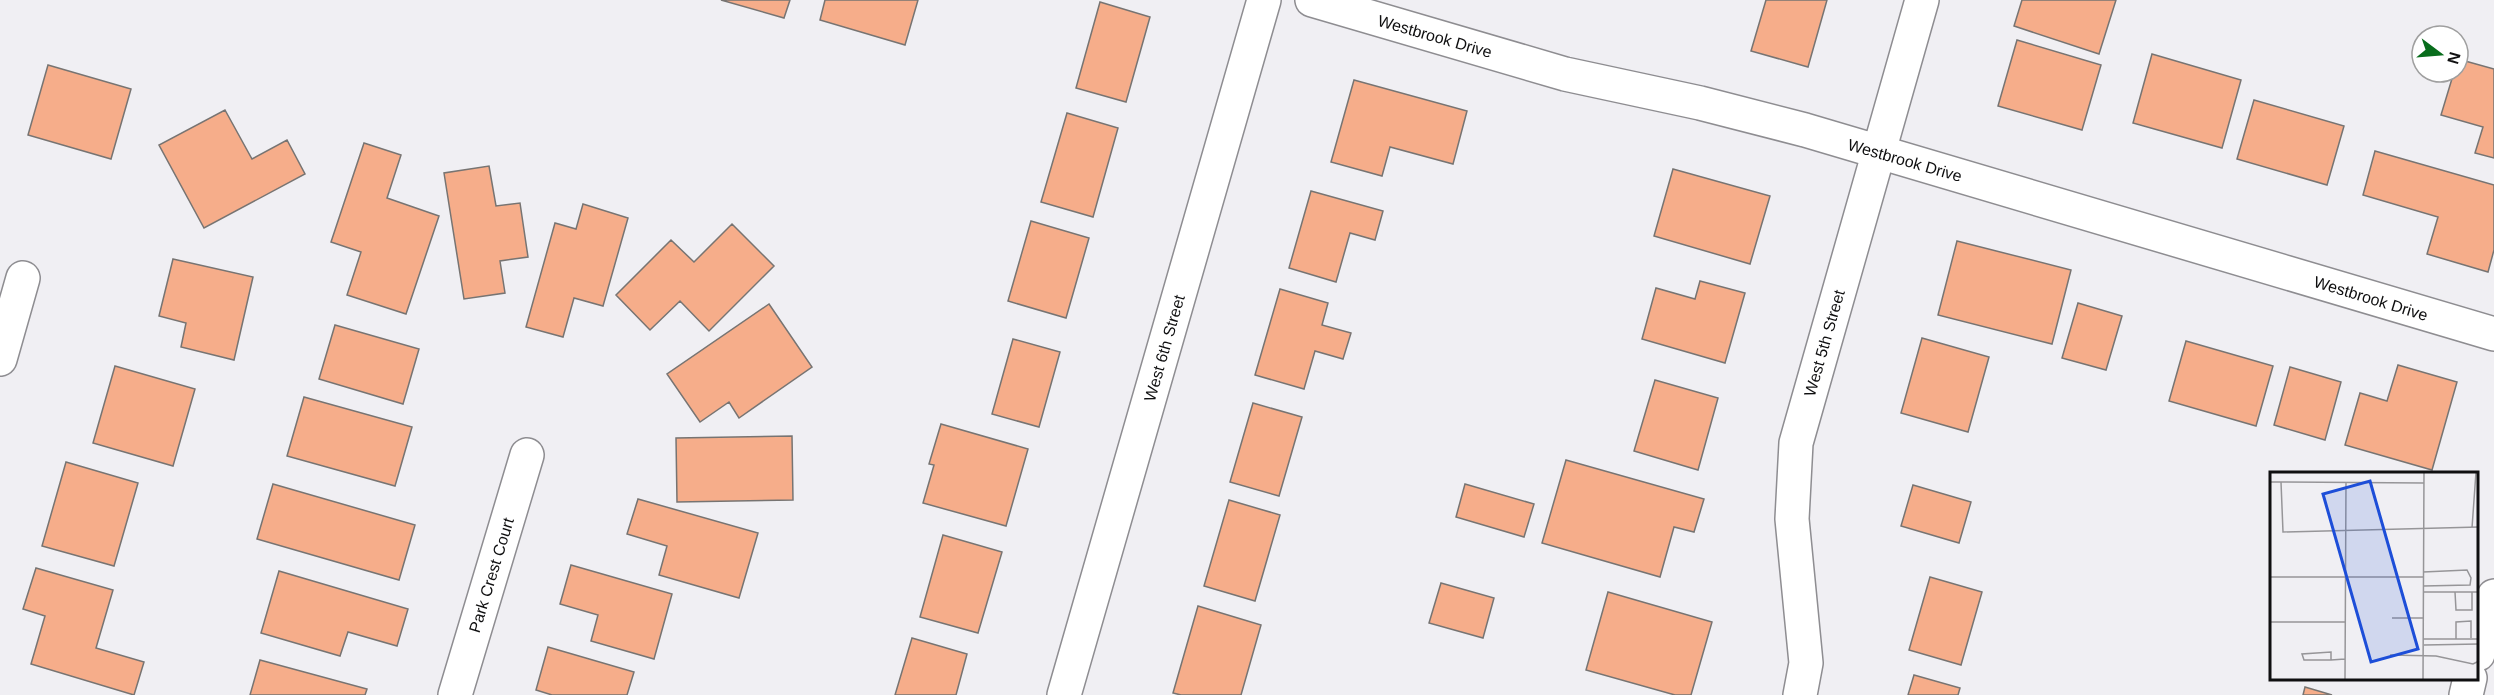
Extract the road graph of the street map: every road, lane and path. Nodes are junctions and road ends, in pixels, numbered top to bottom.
1 (1264, 0) edge
2 (1312, 0) edge
3 (1922, 0) edge
4 (1878, 151) junction
5 (23, 278) dead end
6 (2494, 334) edge
7 (0, 359) edge
8 (527, 455) dead end
9 (2494, 596) edge
10 (2479, 650) edge
11 (2470, 680) edge
12 (455, 695) edge
13 (1064, 695) edge
14 (1800, 695) edge
15 (2466, 695) edge

1 - 13 street, West 6th Street
2 - 4 street, Westbrook Drive
3 - 4 street, West 5th Street
4 - 6 street, Westbrook Drive
4 - 14 street, West 5th Street
5 - 7 street
8 - 12 street, Park Crest Court
9 - 10 street
11 - 15 street

